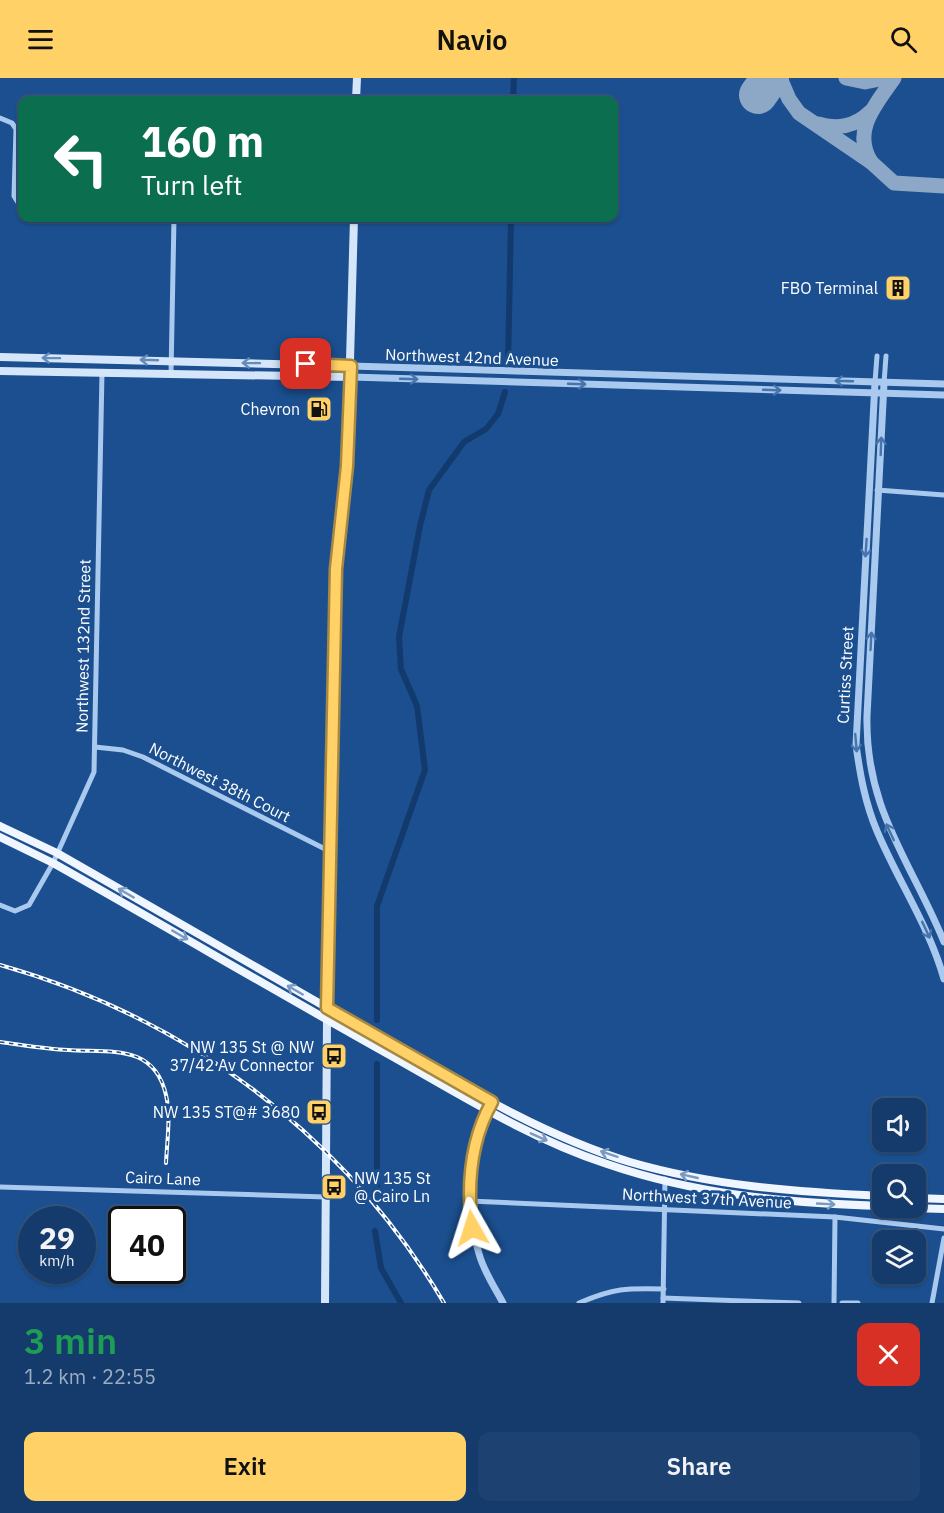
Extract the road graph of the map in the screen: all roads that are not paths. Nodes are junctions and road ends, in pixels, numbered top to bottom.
1 (357, 78) edge
2 (356, 96) edge
3 (0, 118) edge
4 (18, 202) edge
5 (174, 222) edge
6 (354, 222) edge
7 (877, 356) dead end
8 (886, 356) dead end
9 (0, 357) edge
10 (102, 359) junction
11 (170, 361) junction
12 (351, 366) junction
13 (0, 370) edge
14 (519, 372) junction
15 (102, 373) junction
16 (171, 375) junction
17 (351, 377) junction
18 (699, 377) junction
19 (519, 382) junction
20 (875, 382) junction
21 (884, 383) junction
22 (944, 384) edge
23 (699, 388) junction
24 (874, 394) junction
25 (883, 394) junction
26 (944, 395) edge
27 (870, 490) junction
28 (880, 490) junction
29 (944, 495) edge
30 (95, 747) junction
31 (879, 804) junction
32 (868, 807) junction
33 (0, 826) edge
34 (0, 837) edge
35 (331, 852) junction
36 (57, 853) junction
37 (53, 863) junction
38 (0, 904) edge
39 (944, 942) edge
40 (944, 979) edge
41 (327, 1008) junction
42 (327, 1020) junction
43 (492, 1102) junction
44 (487, 1111) junction
45 (664, 1171) junction
46 (664, 1181) junction
47 (0, 1187) edge
48 (872, 1195) edge
49 (326, 1197) junction
50 (926, 1198) edge
51 (944, 1199) edge
52 (469, 1201) junction
53 (872, 1205) edge
54 (926, 1208) edge
55 (665, 1209) junction
56 (944, 1209) edge
57 (835, 1217) junction
58 (944, 1229) edge
59 (944, 1238) edge
60 (664, 1289) junction
61 (663, 1301) edge
62 (325, 1303) edge
63 (503, 1303) edge
64 (579, 1303) edge
65 (799, 1303) edge
66 (834, 1303) edge
67 (842, 1303) edge
68 (858, 1303) edge
69 (932, 1303) edge

1 - 2 main road
3 - 4 street
5 - 11 street
6 - 12 main road
7 - 20 street, Curtiss Street
8 - 21 street, Curtiss Street
10 -> 9 main road, Northwest 42nd Avenue
11 -> 10 main road, Northwest 42nd Avenue
10 - 15 main road
12 -> 11 main road, Northwest 42nd Avenue
11 - 16 street
12 - 14 street, Northwest 42nd Avenue
12 - 17 main road
13 - 15 main road, Northwest 42nd Avenue
14 - 18 street, Northwest 42nd Avenue
14 - 19 street
15 - 16 main road, Northwest 42nd Avenue
15 - 30 street, Northwest 132nd Street
16 - 17 main road, Northwest 42nd Avenue
17 -> 19 street, Northwest 42nd Avenue
17 - 35 main road
20 -> 18 street, Northwest 42nd Avenue
18 - 23 street
19 -> 23 street, Northwest 42nd Avenue
20 - 21 street, Northwest 42nd Avenue
20 - 24 street, Curtiss Street
21 - 22 street, Northwest 42nd Avenue
21 - 25 street, Curtiss Street
23 -> 24 street, Northwest 42nd Avenue
24 - 25 street, Northwest 42nd Avenue
24 - 27 street, Curtiss Street
25 - 26 street, Northwest 42nd Avenue
28 -> 25 street, Curtiss Street
27 - 28 street
27 -> 32 street, Curtiss Street
28 - 29 street
31 -> 28 street, Curtiss Street
30 - 35 street, Northwest 38th Court
30 - 36 street, Northwest 132nd Street
31 - 32 street
39 -> 31 street, Curtiss Street
32 -> 40 street, Curtiss Street
33 - 36 main road
34 - 37 main road
35 - 41 main road
36 - 37 street, Northwest 132nd Street
41 -> 36 main road
37 - 38 street, Northwest 132nd Street
37 -> 42 main road
41 - 42 main road
41 - 43 main road
42 - 44 main road
42 - 49 main road
43 - 44 street
45 -> 43 main road
44 -> 46 main road
44 - 52 street
45 - 46 street
48 -> 45 main road
46 -> 53 main road
46 - 55 street
47 - 49 street, Cairo Lane
49 - 62 main road
50 - 51 main road
52 - 55 street, Northwest 37th Avenue
52 - 63 street
54 - 56 main road
55 - 57 street, Northwest 37th Avenue
55 - 60 street
57 - 58 street, Northwest 37th Avenue
57 - 66 street
59 - 69 street
60 - 61 street
60 - 64 street
61 - 65 street
67 - 68 street

